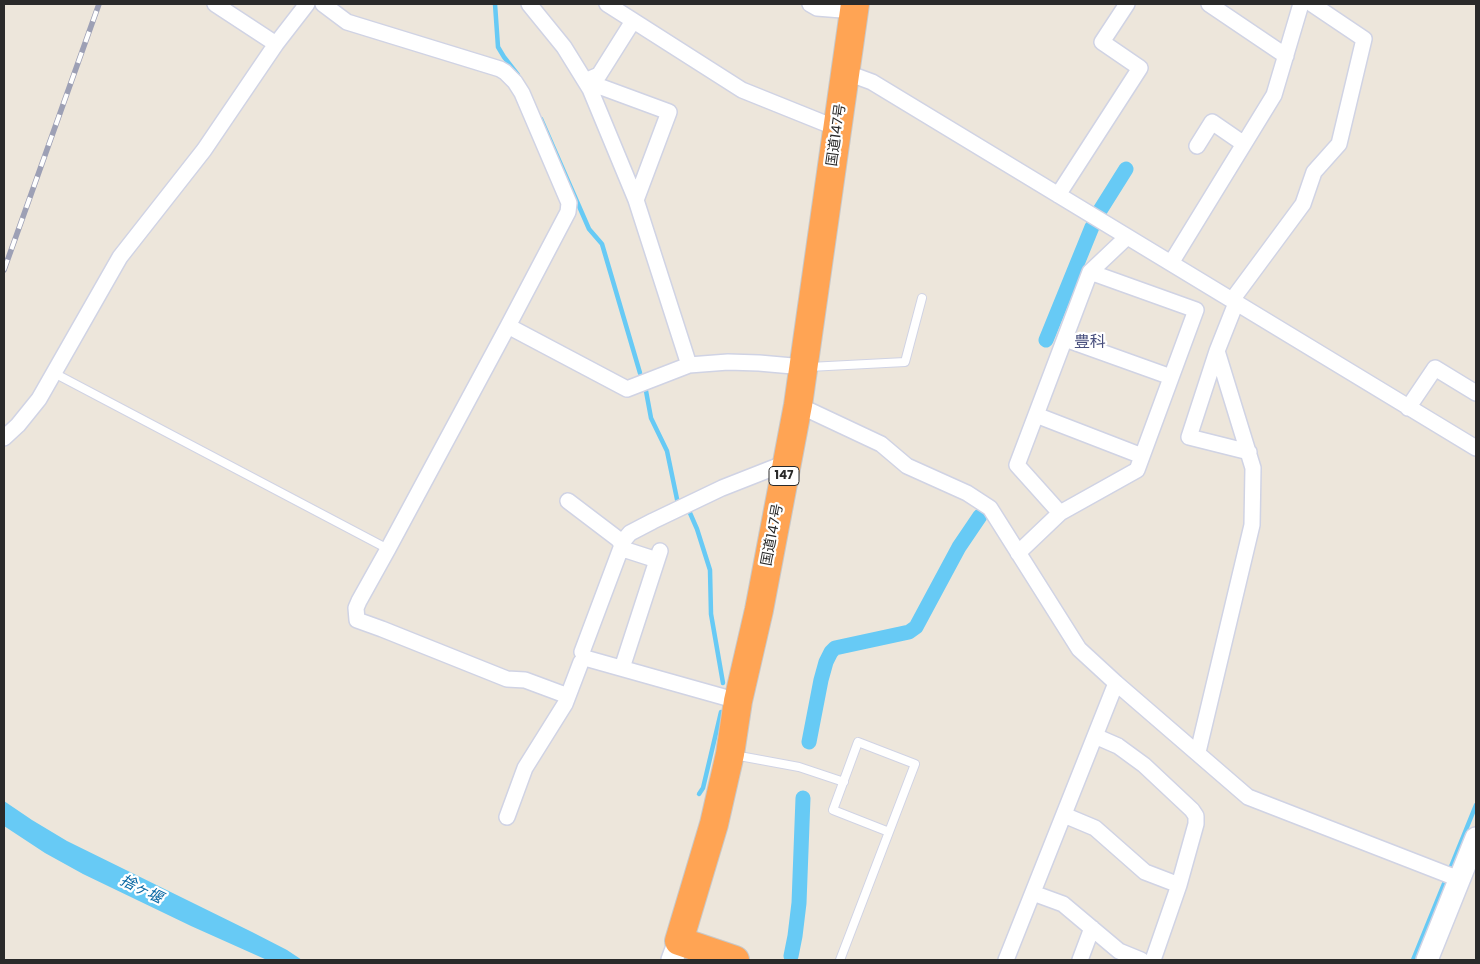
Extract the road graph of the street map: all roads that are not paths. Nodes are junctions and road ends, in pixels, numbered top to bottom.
1 (215, 4) edge
2 (307, 4) edge
3 (323, 4) edge
4 (529, 4) edge
5 (607, 4) edge
6 (810, 4) edge
7 (1127, 4) edge
8 (1208, 4) edge
9 (1300, 4) edge
10 (1312, 4) edge
11 (855, 7) edge
12 (633, 21) junction
13 (276, 44) junction
14 (1286, 56) junction
15 (845, 72) junction
16 (585, 81) junction
17 (838, 125) junction
18 (1244, 144) junction
19 (1197, 146) dead end
20 (1058, 195) junction
21 (636, 200) junction
22 (1128, 237) junction
23 (1171, 263) junction
24 (1090, 272) junction
25 (922, 298) dead end
26 (1234, 301) junction
27 (508, 326) junction
28 (1065, 339) junction
29 (1217, 351) junction
30 (689, 365) junction
31 (804, 367) junction
32 (54, 373) junction
33 (1171, 377) junction
34 (1476, 393) edge
35 (798, 405) junction
36 (1408, 408) junction
37 (1036, 415) junction
38 (4, 438) edge
39 (1476, 448) edge
40 (1249, 452) junction
41 (1142, 456) junction
42 (786, 466) junction
43 (568, 501) dead end
44 (1060, 513) junction
45 (622, 546) junction
46 (388, 549) junction
47 (1018, 552) junction
48 (585, 658) junction
49 (622, 668) junction
50 (1116, 683) junction
51 (568, 696) junction
52 (738, 701) junction
53 (1095, 736) junction
54 (1198, 752) junction
55 (730, 754) junction
56 (844, 782) junction
57 (1064, 815) junction
58 (507, 816) dead end
59 (889, 832) junction
60 (1476, 838) edge
61 (1459, 879) junction
62 (1179, 884) junction
63 (1033, 893) junction
64 (1092, 928) junction
65 (675, 951) edge
66 (735, 960) edge
67 (840, 960) edge
68 (1006, 960) edge
69 (1080, 960) edge
70 (1141, 960) edge
71 (1153, 960) edge
72 (1427, 960) edge

1 - 13 street
2 - 13 street
3 - 27 street
4 - 16 street
5 - 12 street
6 - 11 street
7 - 20 street
8 - 14 street
9 - 14 street
10 - 26 street
11 - 15 highway, 国道147号 / 147
12 - 16 street
12 - 17 street
13 - 32 street
14 - 18 street
15 - 17 highway, 国道147号 / 147
15 - 20 street
16 - 21 street
16 - 21 street
17 - 31 highway, 国道147号 / 147
18 - 19 street
18 - 23 street
20 - 22 street
21 - 30 street
22 - 23 street
22 - 24 street
23 - 26 street
24 - 28 street
24 - 33 street
25 - 31 lane
26 - 29 street
26 - 36 street
27 - 30 street
27 - 46 street
28 - 33 street
28 - 37 street
29 - 40 street
29 - 40 street
30 - 31 street
31 - 35 highway, 国道147号 / 147
32 - 38 street
32 - 46 lane
33 - 41 street
34 - 36 street
35 - 42 highway, 国道147号 / 147
35 - 47 street
36 - 39 street
37 - 41 street
37 - 44 street
40 - 54 street
41 - 44 street
42 - 45 street
42 - 52 highway, 国道147号 / 147
43 - 45 street
44 - 47 street
45 - 48 street
45 - 49 street
46 - 51 street
47 - 50 street
48 - 49 street
48 - 51 street
49 - 52 street
50 - 53 street
50 - 54 street
51 - 58 street
52 - 55 highway, 国道147号 / 147
53 - 57 street
53 - 62 street
54 - 61 street
55 - 56 lane
55 - 65 highway, 国道147号 / 147
56 - 59 lane
56 - 59 lane
57 - 62 street
57 - 63 street
59 - 67 lane
60 - 61 street
61 - 72 street
62 - 71 street
63 - 64 street
63 - 68 street
64 - 69 street
64 - 70 street
65 - 66 highway, 147

